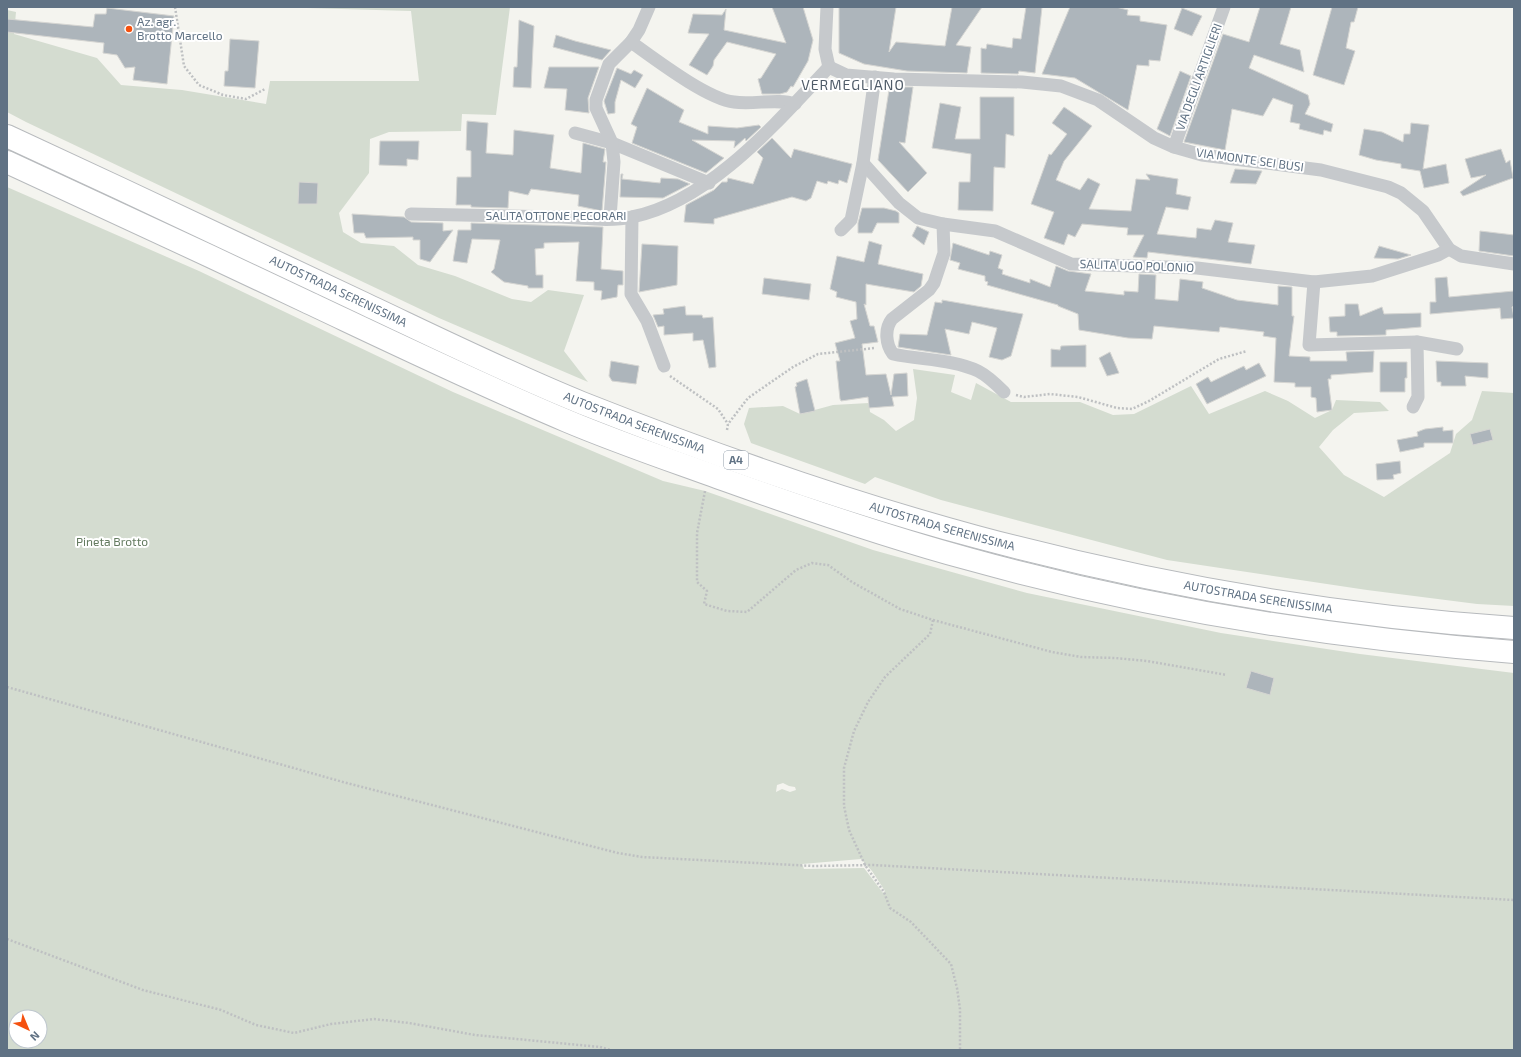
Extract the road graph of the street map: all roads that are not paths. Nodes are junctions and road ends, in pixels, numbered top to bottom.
1 (649, 7) edge
2 (827, 7) edge
3 (1224, 7) edge
4 (631, 42) junction
5 (829, 67) junction
6 (875, 77) junction
7 (800, 99) junction
8 (575, 133) dead end
9 (7, 136) edge
10 (612, 143) junction
11 (1174, 147) junction
12 (7, 162) edge
13 (863, 163) junction
14 (709, 183) junction
15 (411, 214) dead end
16 (632, 217) junction
17 (610, 218) junction
18 (943, 224) junction
19 (841, 230) dead end
20 (1449, 249) junction
21 (1514, 264) edge
22 (1314, 282) junction
23 (1417, 342) junction
24 (1457, 349) dead end
25 (664, 366) road end
26 (1004, 392) road end
27 (1413, 407) dead end
28 (1514, 628) edge
29 (1514, 652) edge

1 - 4 street
2 - 5 street
3 - 11 street, VIA DEGLI ARTIGLIERI
4 - 7 street
4 - 10 street
5 - 6 street, VIA MONTE SEI BUSI
5 - 7 street, SALITA OTTONE PECORARI
6 - 11 street, VIA MONTE SEI BUSI
6 - 13 street
7 - 14 street, SALITA OTTONE PECORARI
8 - 10 street
9 - 28 highway, AUTOSTRADA SERENISSIMA / A4
10 - 14 street
10 - 17 street
11 - 20 street, VIA MONTE SEI BUSI
12 - 29 highway, AUTOSTRADA SERENISSIMA / A4
13 - 18 street, SALITA UGO POLONIO
13 - 19 street
14 - 16 street, SALITA OTTONE PECORARI
15 - 17 street, SALITA OTTONE PECORARI
16 - 17 street, SALITA OTTONE PECORARI
16 - 25 street
18 - 22 street, SALITA UGO POLONIO
18 - 26 street
20 - 21 street
20 - 22 street, SALITA UGO POLONIO
22 - 23 street
23 - 24 street
23 - 27 street

